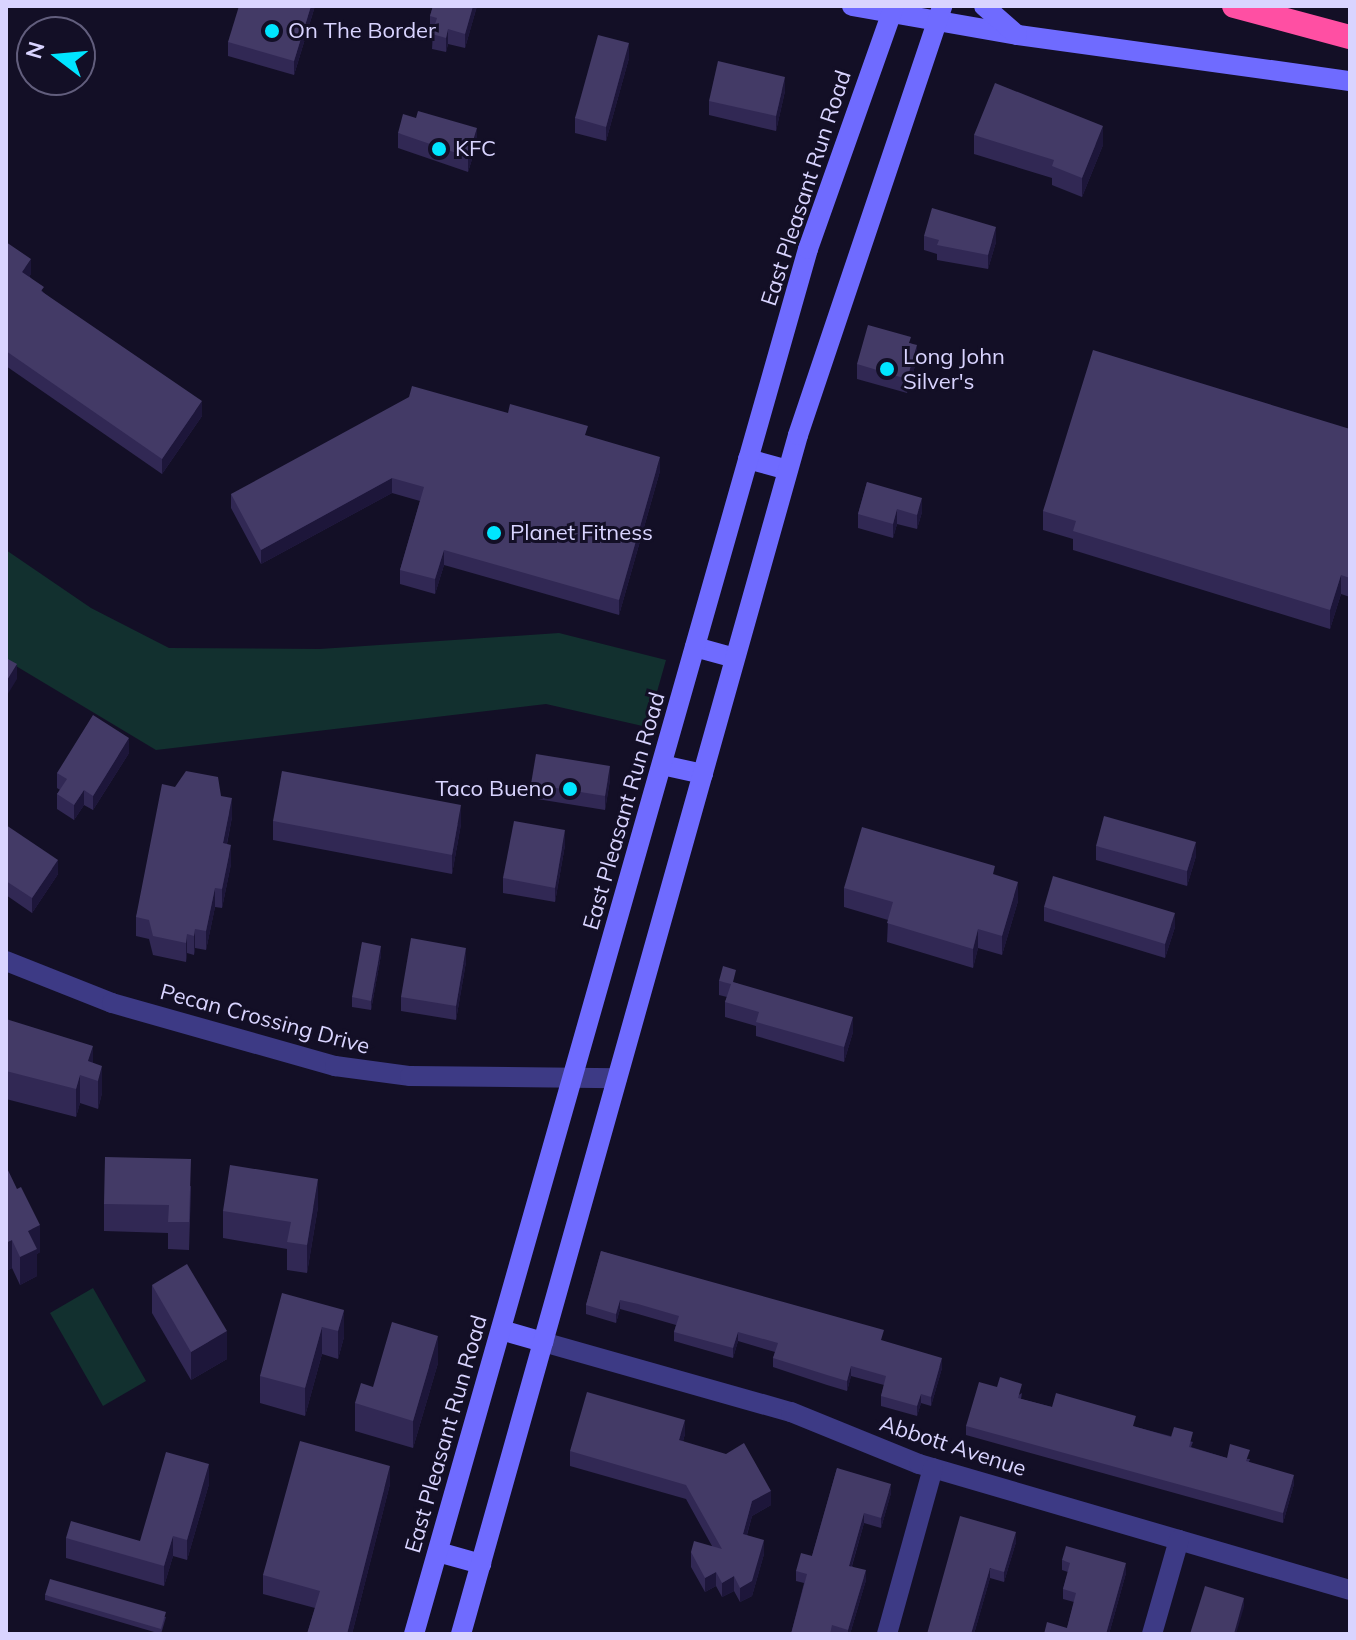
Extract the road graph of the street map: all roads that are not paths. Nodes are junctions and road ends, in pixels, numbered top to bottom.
1 (852, 6) edge
2 (984, 6) edge
3 (1234, 6) edge
4 (893, 10) edge
5 (939, 15) edge
6 (1018, 35) junction
7 (1350, 37) edge
8 (1350, 81) edge
9 (748, 459) junction
10 (788, 470) junction
11 (695, 647) junction
12 (735, 658) junction
13 (662, 765) junction
14 (703, 774) junction
15 (6, 961) edge
16 (574, 1075) junction
17 (617, 1078) junction
18 (501, 1330) junction
19 (543, 1342) junction
20 (933, 1468) junction
21 (1179, 1540) junction
22 (438, 1552) junction
23 (481, 1564) junction
24 (1350, 1590) edge
25 (414, 1634) edge
26 (461, 1634) edge
27 (887, 1634) edge
28 (1152, 1634) edge

1 - 4 main road
2 - 6 main road
3 - 7 highway
4 - 5 main road
4 - 9 main road, East Pleasant Run Road
5 - 6 main road
5 - 10 main road
6 - 8 main road
9 - 10 main road
9 - 11 main road, East Pleasant Run Road
10 - 12 main road
11 - 12 main road
11 - 13 main road, East Pleasant Run Road
12 - 14 main road
13 - 14 main road
13 - 16 main road, East Pleasant Run Road
14 - 17 main road
15 - 16 street, Pecan Crossing Drive
16 - 17 street, Pecan Crossing Drive
16 - 18 main road, East Pleasant Run Road
17 - 19 main road
18 - 19 main road
18 - 22 main road, East Pleasant Run Road
19 - 20 street, Abbott Avenue
19 - 23 main road
20 - 21 street, Abbott Avenue
20 - 27 street
21 - 24 street, Abbott Avenue
21 - 28 street
22 - 23 main road
22 - 25 main road, East Pleasant Run Road
23 - 26 main road

